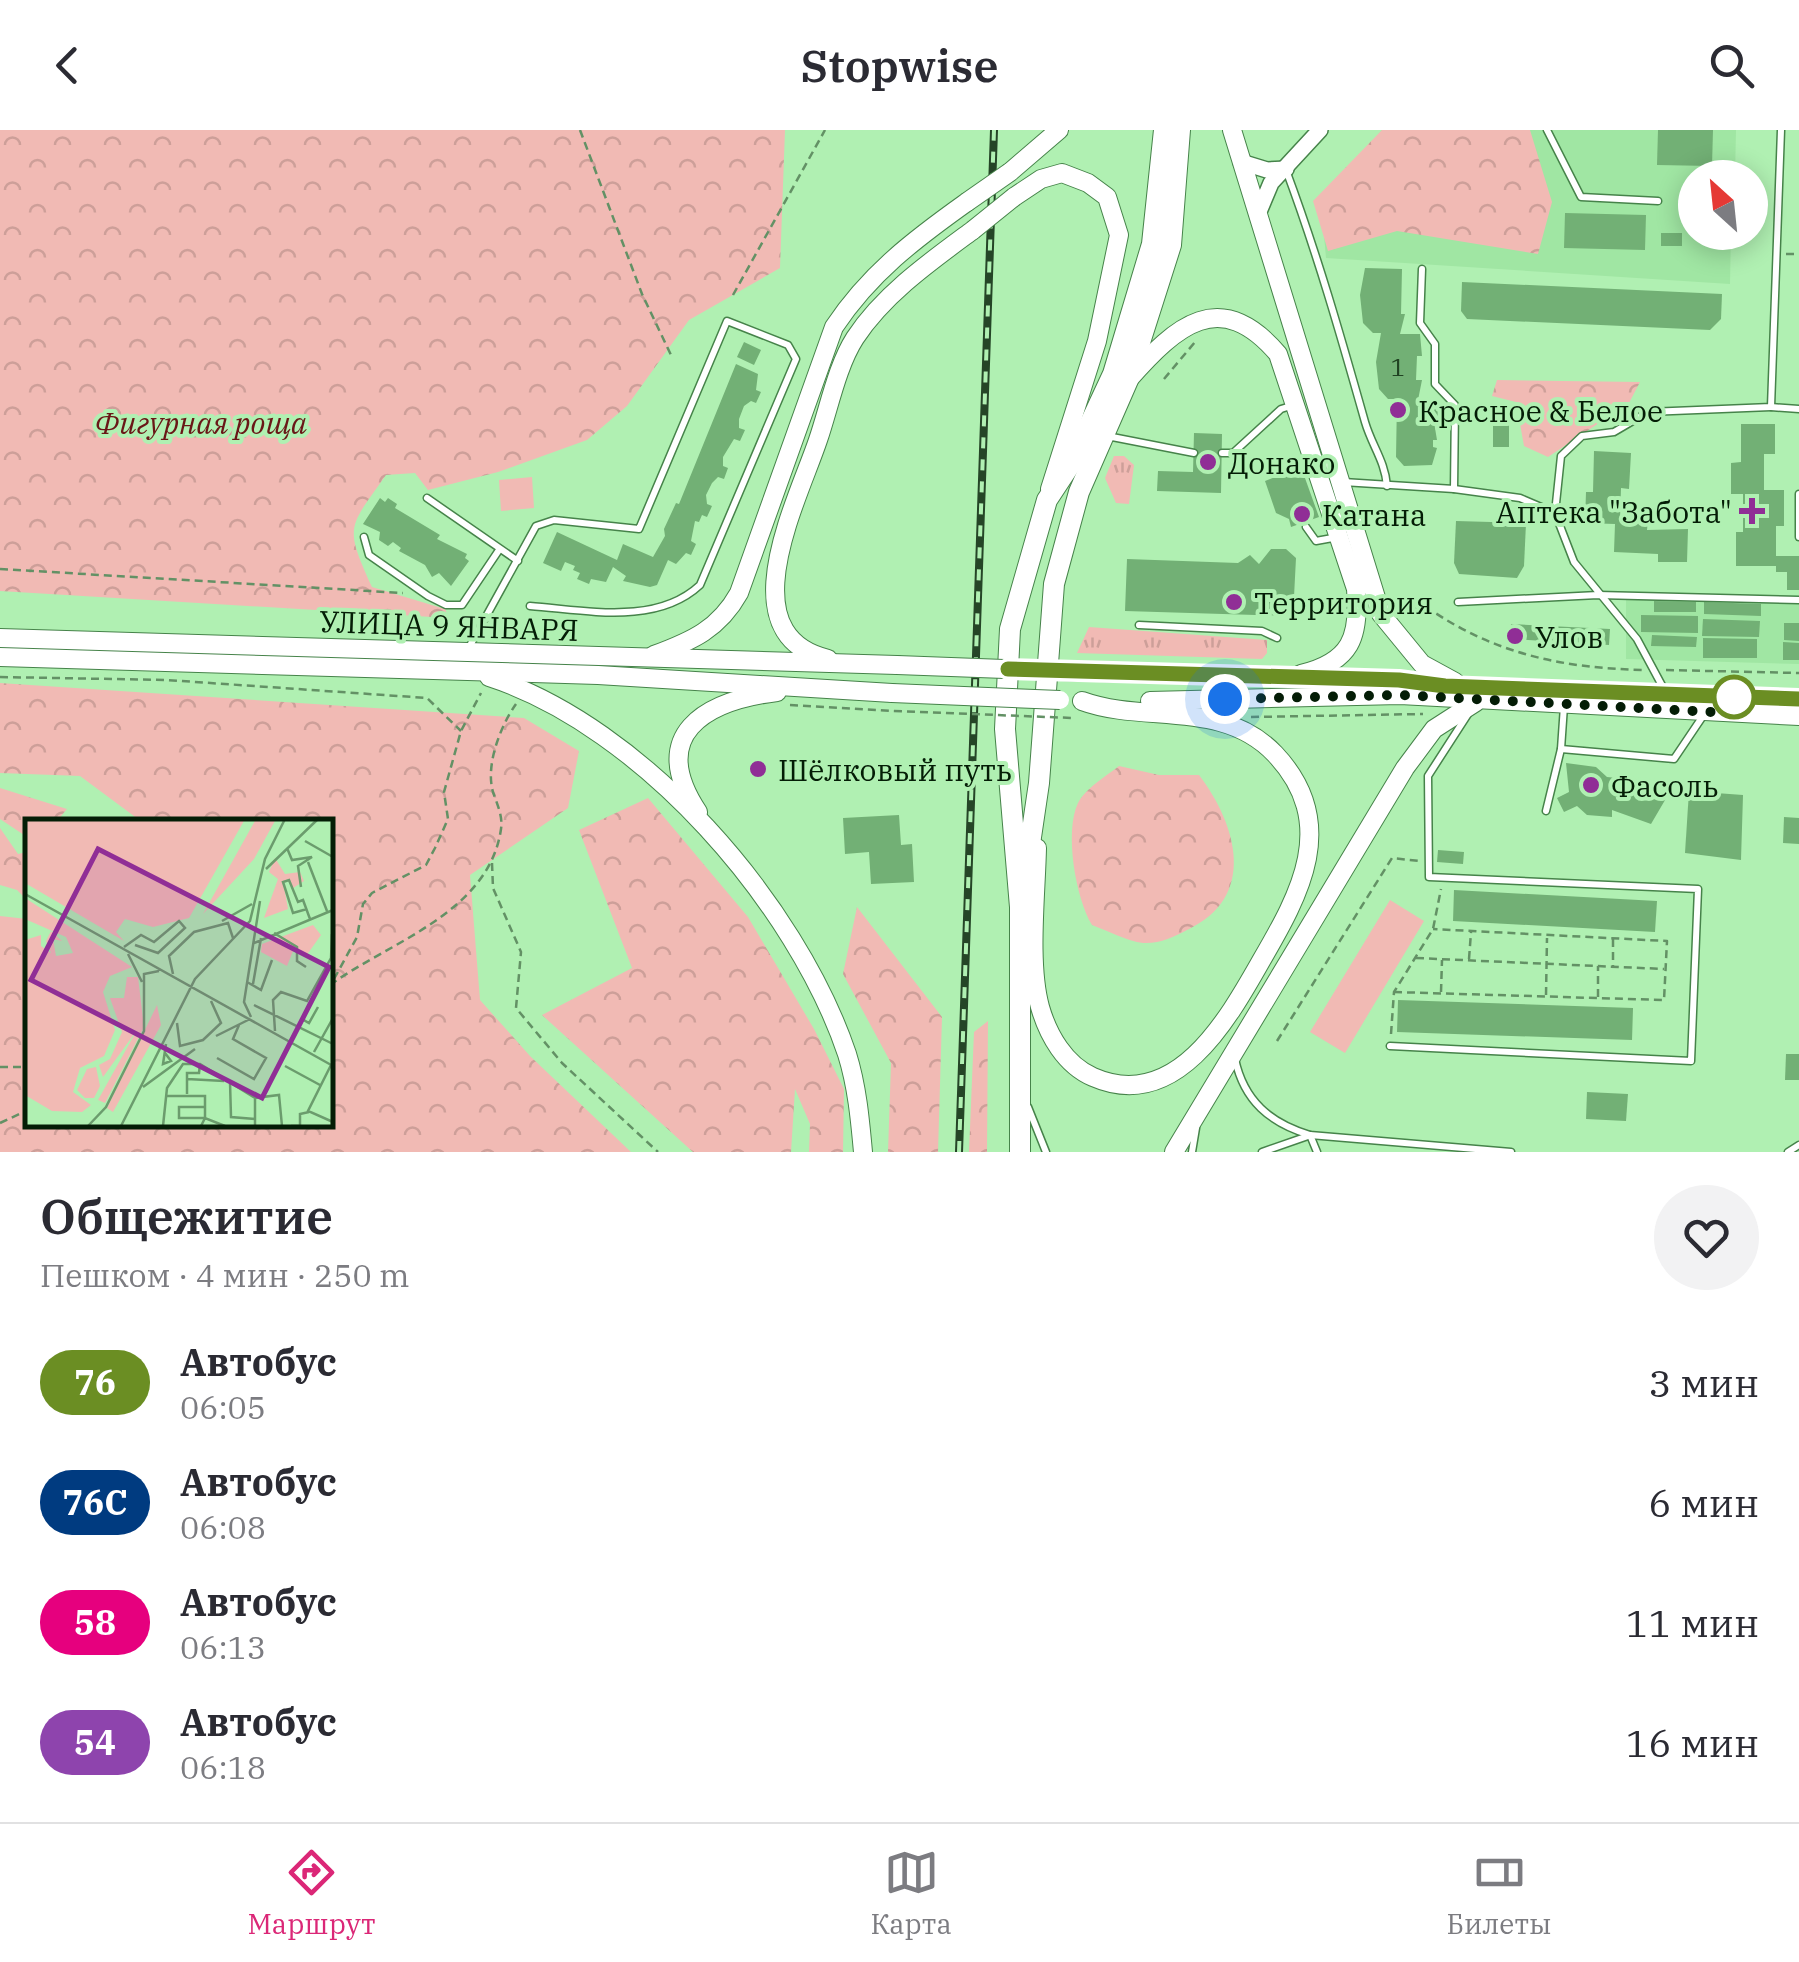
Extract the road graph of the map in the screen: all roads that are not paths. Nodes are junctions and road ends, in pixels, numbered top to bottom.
1 (1059, 130) edge
2 (1164, 130) edge
3 (1180, 130) edge
4 (1232, 130) edge
5 (1320, 130) edge
6 (1547, 130) edge
7 (1781, 130) edge
8 (1241, 162) junction
9 (1286, 169) junction
10 (1658, 201) dead end
11 (1258, 218) junction
12 (1422, 269) dead end
13 (1128, 380) junction
14 (1295, 404) junction
15 (1771, 408) junction
16 (1799, 409) edge
17 (1106, 435) junction
18 (1194, 453) dead end
19 (1222, 453) dead end
20 (1337, 481) junction
21 (1388, 486) junction
22 (1454, 488) junction
23 (1799, 494) edge
24 (428, 498) dead end
25 (1047, 500) junction
26 (1555, 513) junction
27 (1306, 527) dead end
28 (1339, 536) junction
29 (364, 537) dead end
30 (1799, 538) edge
31 (500, 550) junction
32 (518, 561) junction
33 (1598, 595) junction
34 (1799, 600) edge
35 (1458, 602) dead end
36 (530, 606) dead end
37 (1140, 625) dead end
38 (0, 638) edge
39 (1277, 638) dead end
40 (0, 657) edge
41 (644, 659) junction
42 (466, 661) junction
43 (853, 664) junction
44 (1276, 672) junction
45 (818, 688) junction
46 (1667, 694) junction
47 (1478, 695) junction
48 (1799, 699) edge
49 (1082, 701) junction
50 (1564, 704) junction
51 (1705, 712) junction
52 (1799, 716) edge
53 (1561, 750) junction
54 (1039, 784) junction
55 (1546, 810) dead end
56 (734, 861) junction
57 (1020, 907) junction
58 (1390, 1046) road end
59 (1234, 1052) junction
60 (1020, 1085) junction
61 (1198, 1112) junction
62 (1310, 1135) junction
63 (1799, 1145) edge
64 (862, 1152) edge
65 (1020, 1152) edge
66 (1046, 1152) edge
67 (1174, 1152) edge
68 (1192, 1152) edge
69 (1262, 1152) edge
70 (1317, 1152) edge
71 (1511, 1152) edge
72 (1788, 1152) edge

1 - 41 main road, bridge
2 - 25 highway
3 - 13 highway
4 - 8 main road
5 - 9 street
6 - 10 lane
7 - 15 lane
8 - 9 street
8 - 11 main road
9 - 11 street
9 - 21 lane
11 - 20 main road
12 - 22 lane
13 - 14 main road
13 - 17 highway
14 - 19 lane
14 - 28 main road
15 - 16 lane
15 - 26 lane
17 - 18 lane
17 - 54 highway
20 - 21 lane
20 - 47 main road
21 - 22 lane
22 - 26 lane
23 - 30 lane
24 - 31 lane
25 - 43 main road, bridge
25 - 57 highway
26 - 33 lane
27 - 28 lane
28 - 44 main road
29 - 31 lane
31 - 32 lane
32 - 36 lane
32 - 42 lane
33 - 34 lane
33 - 35 lane
33 - 46 lane
37 - 39 lane
38 - 42 main road, УЛИЦА 9 ЯНВАРЯ
40 - 42 main road, УЛИЦА 9 ЯНВАРЯ
41 - 42 main road, УЛИЦА 9 ЯНВАРЯ
41 - 43 main road, УЛИЦА 9 ЯНВАРЯ
42 - 45 main road, УЛИЦА 9 ЯНВАРЯ
42 - 56 main road
43 - 44 main road, УЛИЦА 9 ЯНВАРЯ, bridge
44 - 47 main road, УЛИЦА 9 ЯНВАРЯ
45 - 49 main road, УЛИЦА 9 ЯНВАРЯ, bridge
45 - 56 main road
46 - 47 main road
46 - 48 main road
47 - 49 main road
47 - 50 main road
47 - 58 lane
47 - 59 main road
49 - 54 main road
50 - 51 main road
50 - 53 lane
51 - 52 main road
51 - 53 lane
53 - 55 lane
54 - 57 highway
56 - 64 main road
57 - 60 highway
59 - 61 main road
59 - 62 lane
60 - 65 highway
60 - 66 lane
61 - 67 main road
61 - 68 lane
62 - 69 lane
62 - 70 lane
62 - 71 lane
63 - 72 lane

